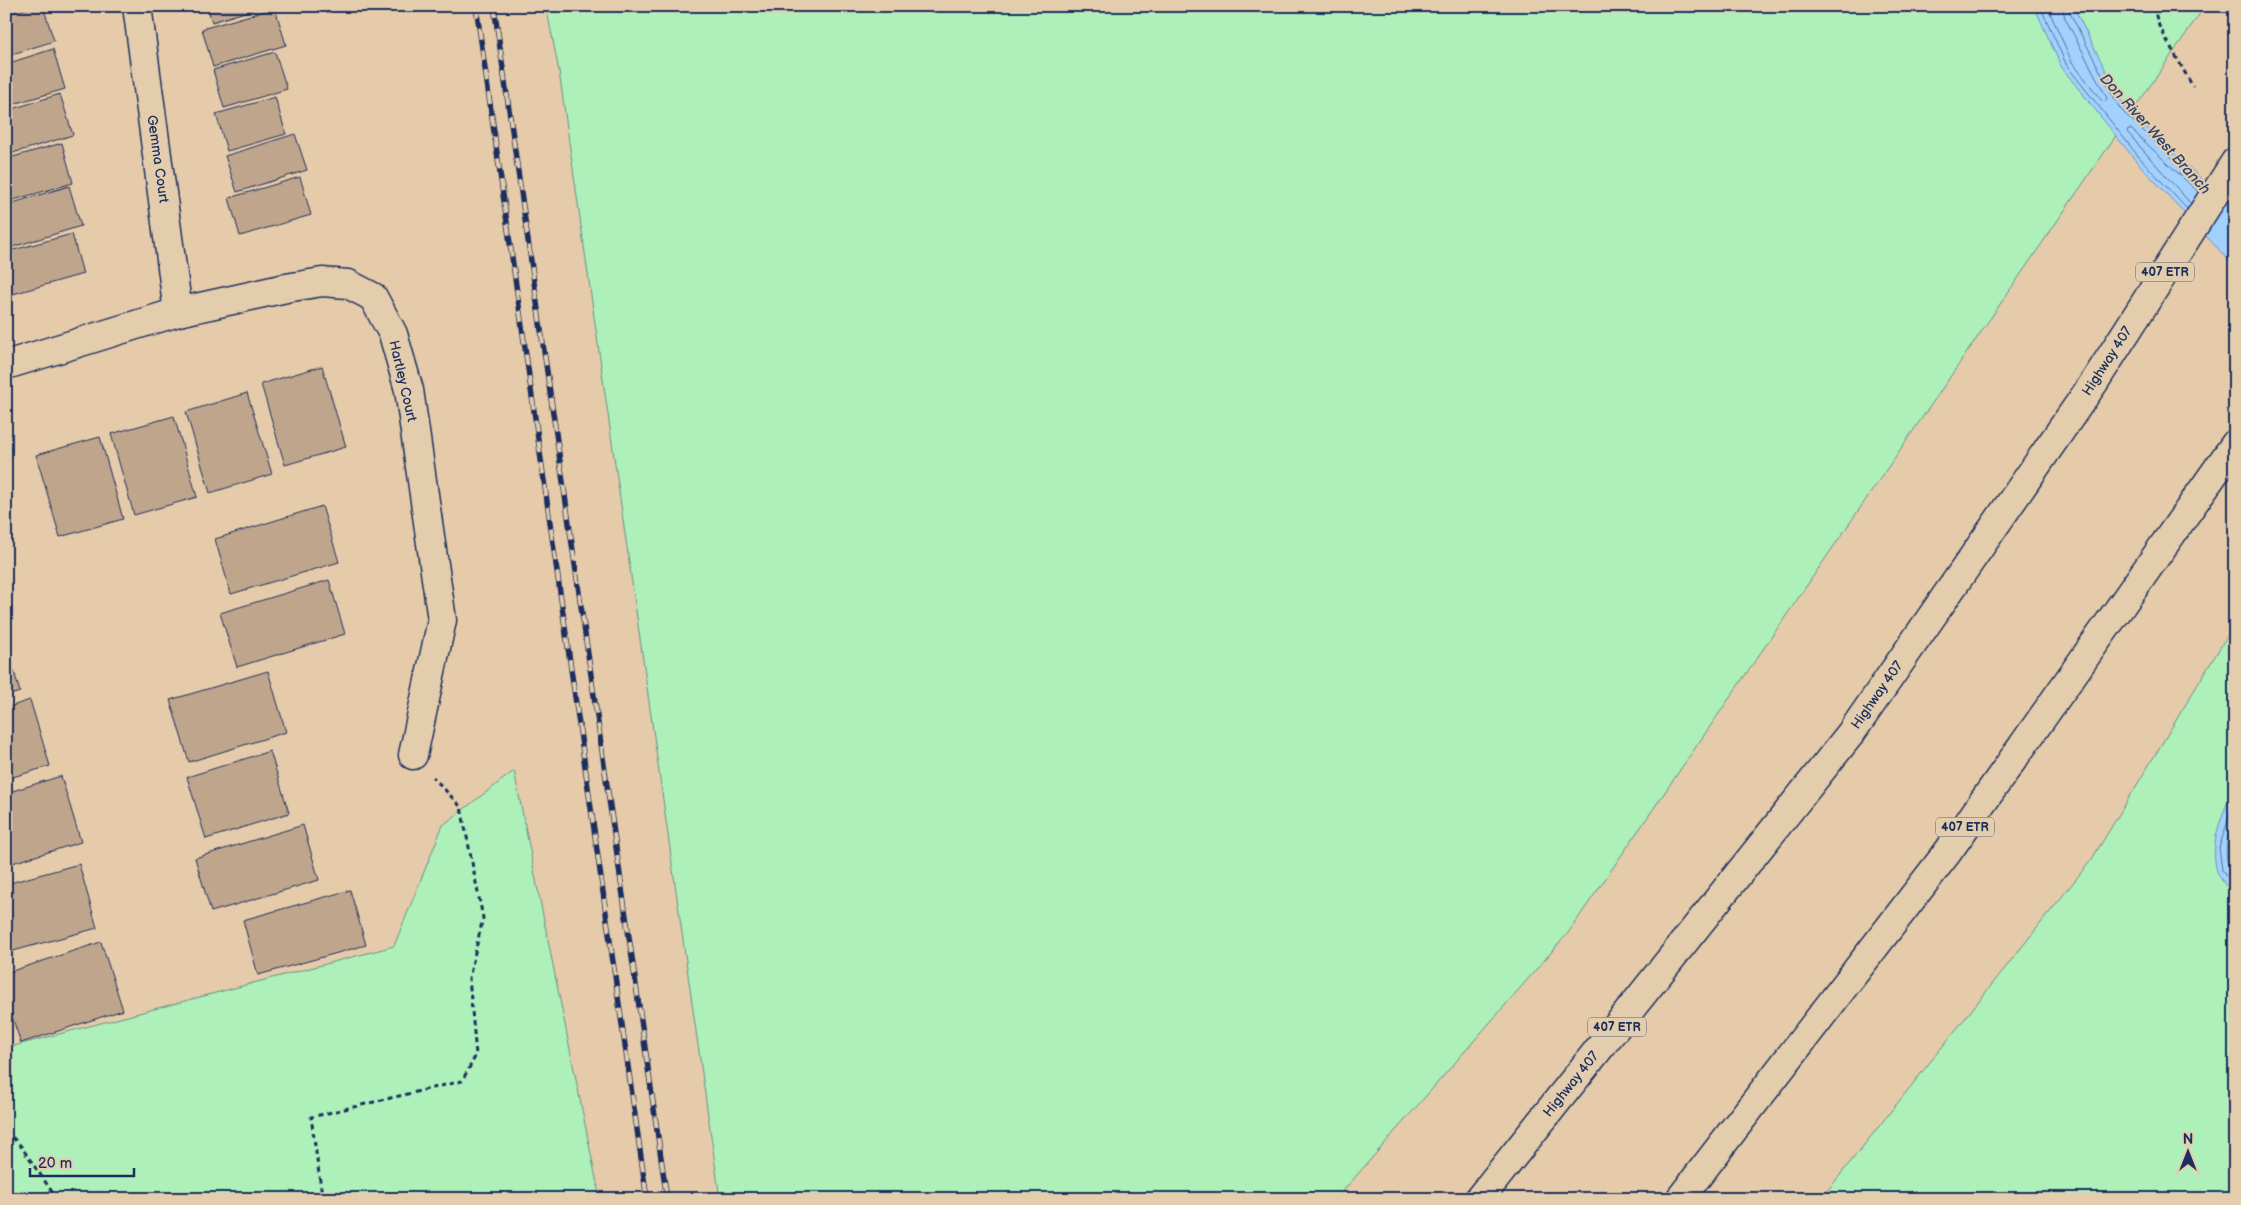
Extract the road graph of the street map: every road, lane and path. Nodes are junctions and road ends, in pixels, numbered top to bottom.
1 (137, 6) edge
2 (2153, 6) edge
3 (2192, 87) dead end
4 (2235, 162) edge
5 (178, 312) junction
6 (6, 365) edge
7 (2235, 444) edge
8 (413, 756) joint
9 (6, 1131) edge
10 (58, 1199) edge
11 (320, 1199) edge
12 (1480, 1199) edge
13 (1680, 1199) edge

1 - 5 main road, Gemma Court
2 - 3 path
4 - 12 main road, Highway 407 / 407 ETR
5 - 6 main road, Hartley Court
5 - 8 main road, Hartley Court
7 - 13 main road, 407 ETR
8 - 11 path
9 - 10 path

